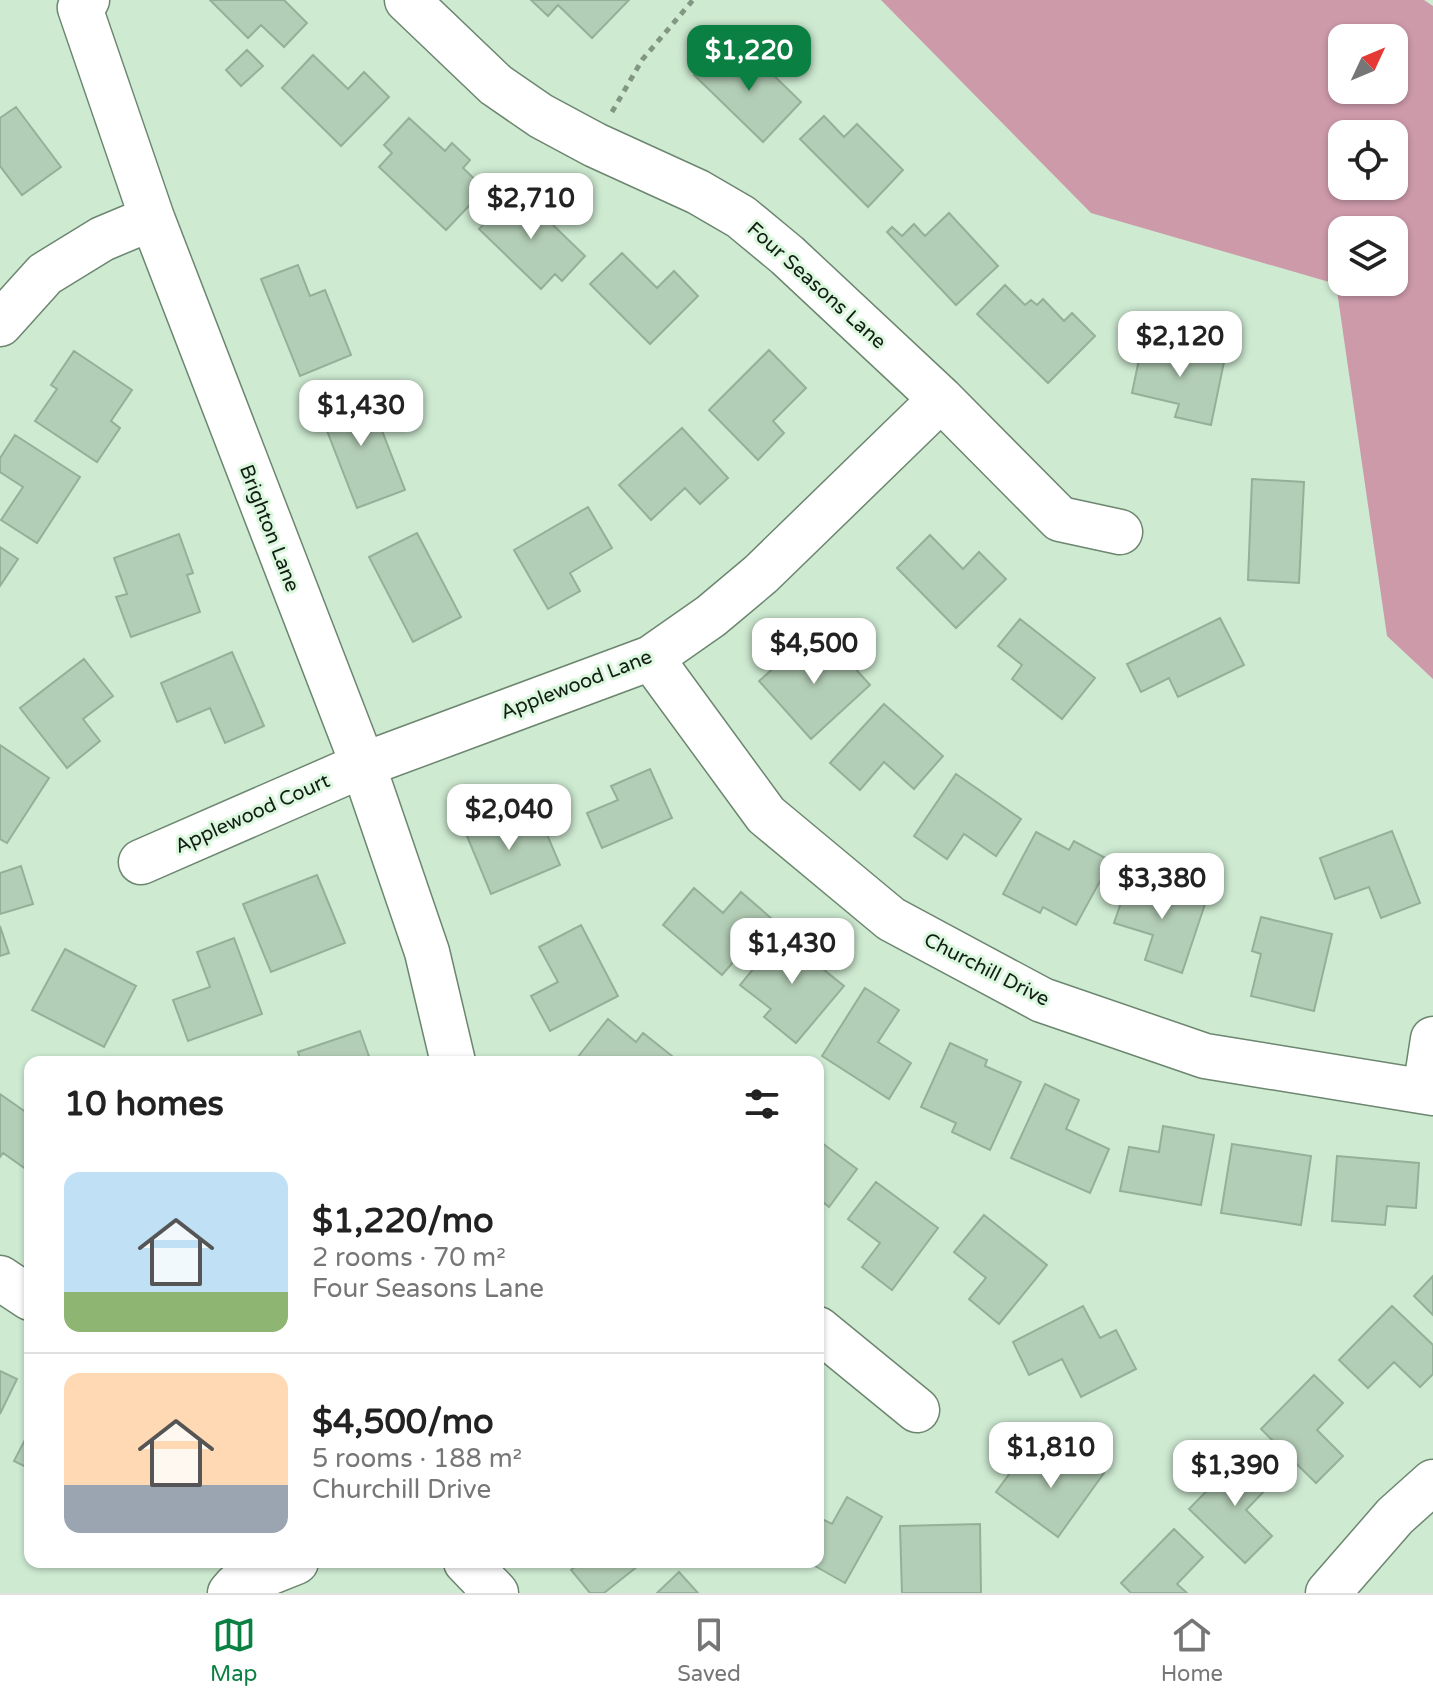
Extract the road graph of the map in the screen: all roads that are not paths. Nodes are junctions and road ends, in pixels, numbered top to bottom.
1 (87, 0) edge
2 (407, 0) edge
3 (152, 218) junction
4 (0, 324) edge
5 (941, 399) junction
6 (1120, 532) dead end
7 (651, 658) junction
8 (363, 765) junction
9 (141, 862) dead end
10 (1433, 1039) edge
11 (452, 1056) edge
12 (1429, 1092) edge
13 (0, 1278) edge
14 (24, 1294) edge
15 (824, 1334) edge
16 (917, 1410) dead end
17 (1433, 1482) edge
18 (281, 1568) edge
19 (303, 1568) edge
20 (472, 1568) edge
21 (230, 1593) edge
22 (299, 1593) edge
23 (496, 1593) edge
24 (1328, 1593) edge

1 - 3 street, Brighton Lane
2 - 5 street, Four Seasons Lane
3 - 4 street
3 - 8 street, Brighton Lane
5 - 6 street, Four Seasons Lane
5 - 7 street, Applewood Lane
7 - 8 street, Applewood Lane
7 - 12 street, Churchill Drive
8 - 9 street, Applewood Court
8 - 11 street, Brighton Lane
10 - 12 street
13 - 14 street
15 - 16 street
17 - 24 street
18 - 21 street
19 - 22 street
20 - 23 street

